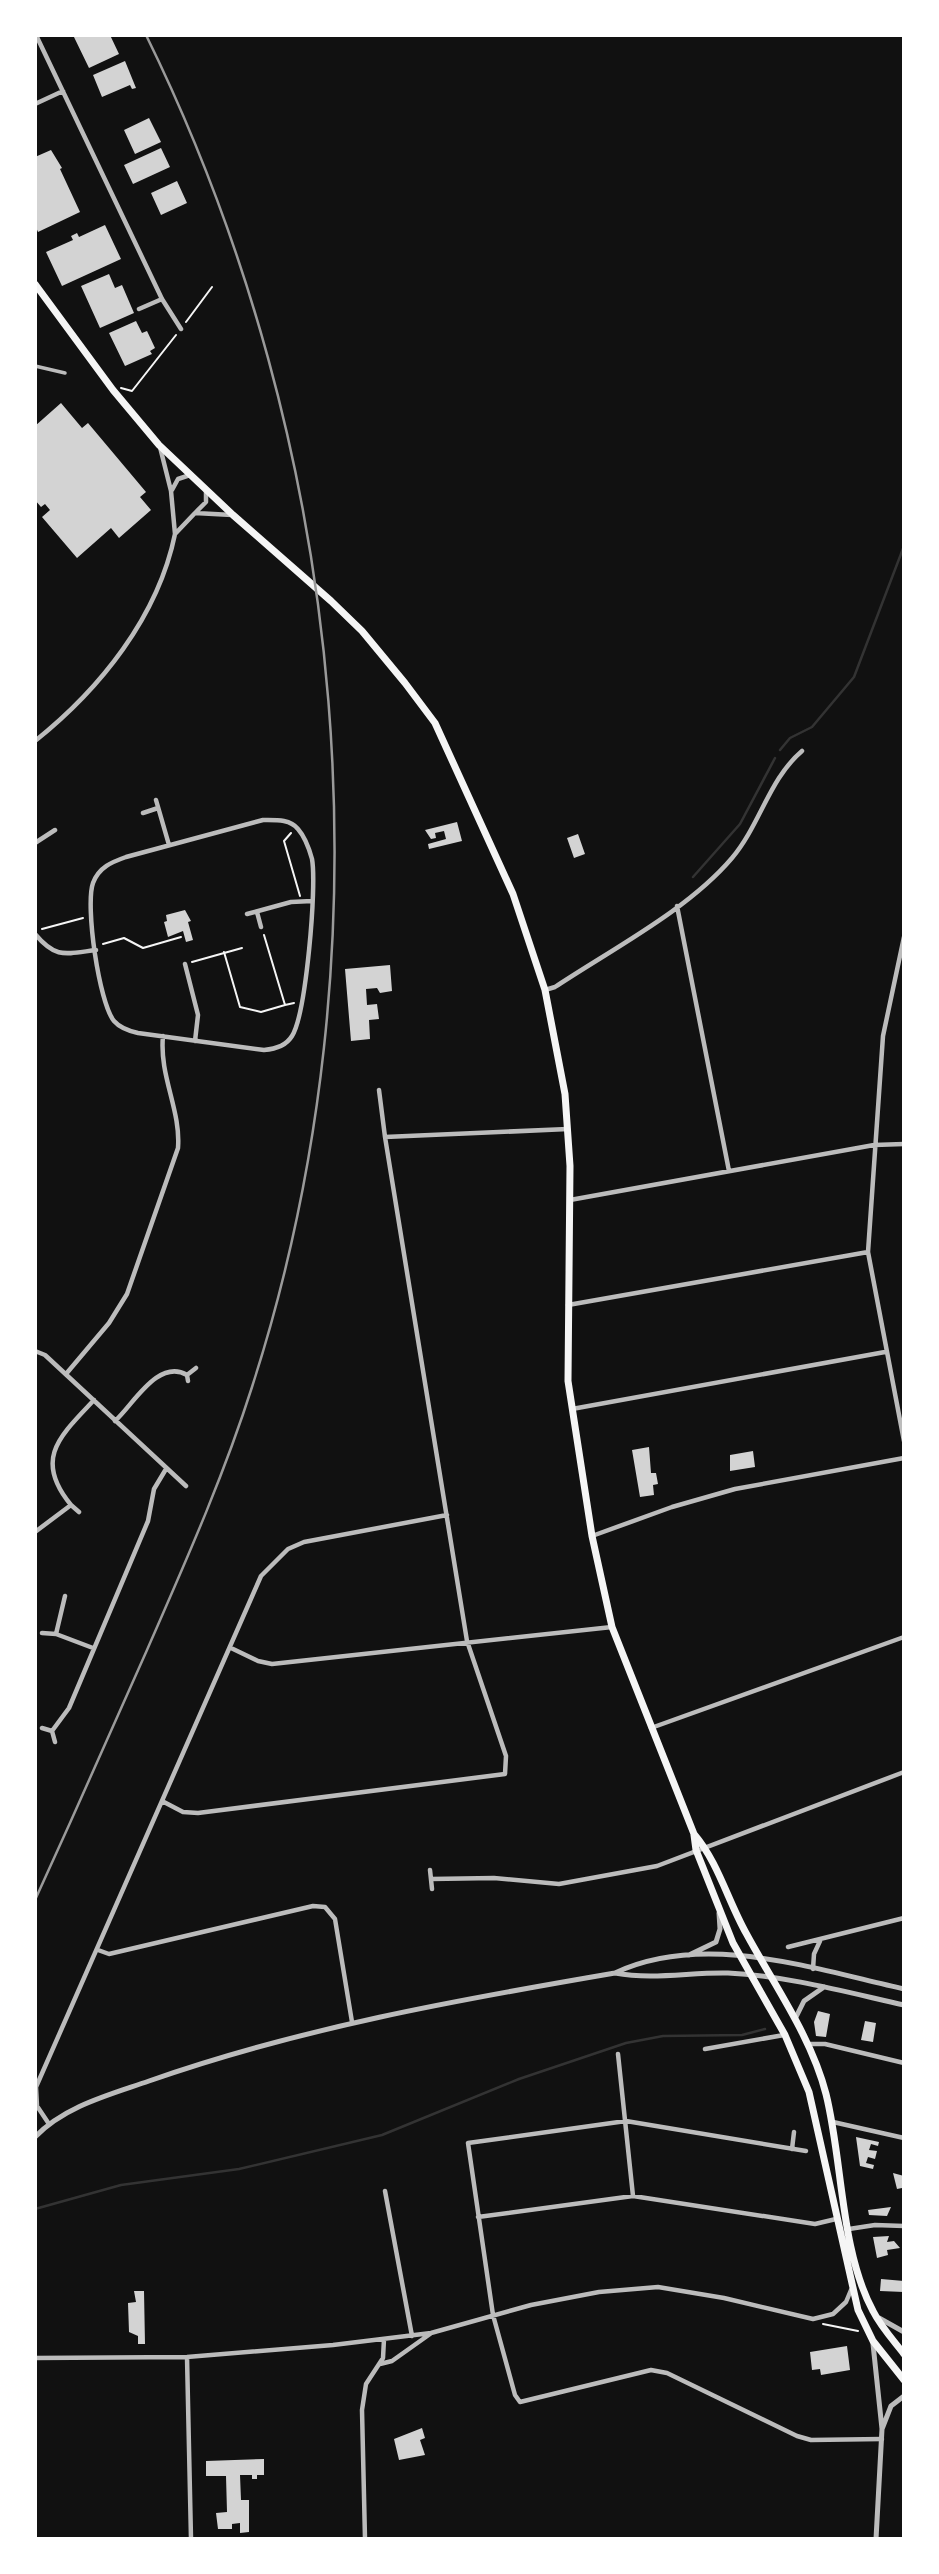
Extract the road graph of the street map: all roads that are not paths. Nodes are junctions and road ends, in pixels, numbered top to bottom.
1 (36, 35) edge
2 (63, 91) junction
3 (35, 104) edge
4 (36, 287) edge
5 (162, 299) junction
6 (139, 309) dead end
7 (181, 329) road end
8 (35, 366) edge
9 (65, 373) dead end
10 (159, 444) junction
11 (190, 475) junction
12 (206, 490) junction
13 (172, 491) junction
14 (195, 513) junction
15 (233, 515) junction
16 (174, 534) junction
17 (35, 741) edge
18 (802, 751) dead end
19 (156, 800) dead end
20 (158, 808) junction
21 (143, 813) dead end
22 (55, 830) dead end
23 (35, 843) edge
24 (169, 845) junction
25 (312, 901) junction
26 (677, 906) junction
27 (257, 912) junction
28 (247, 914) dead end
29 (261, 927) road end
30 (35, 933) edge
31 (904, 937) edge
32 (95, 948) junction
33 (185, 964) road end
34 (545, 990) junction
35 (163, 1036) junction
36 (195, 1041) junction
37 (379, 1090) dead end
38 (569, 1129) junction
39 (385, 1137) junction
40 (904, 1143) edge
41 (874, 1145) junction
42 (729, 1171) junction
43 (570, 1200) junction
44 (867, 1252) junction
45 (568, 1305) junction
46 (35, 1351) edge
47 (885, 1352) junction
48 (196, 1368) dead end
49 (65, 1374) junction
50 (94, 1400) junction
51 (572, 1409) junction
52 (115, 1421) junction
53 (904, 1441) edge
54 (904, 1458) edge
55 (166, 1469) junction
56 (186, 1486) dead end
57 (71, 1505) junction
58 (79, 1512) dead end
59 (447, 1515) junction
60 (35, 1532) edge
61 (592, 1536) junction
62 (65, 1596) dead end
63 (612, 1627) junction
64 (42, 1633) dead end
65 (56, 1634) junction
66 (904, 1637) edge
67 (467, 1641) junction
68 (93, 1648) junction
69 (231, 1648) junction
70 (42, 1728) dead end
71 (650, 1728) junction
72 (52, 1731) junction
73 (55, 1742) dead end
74 (904, 1772) edge
75 (162, 1801) junction
76 (694, 1834) junction
77 (705, 1847) junction
78 (696, 1850) junction
79 (430, 1870) dead end
80 (432, 1879) junction
81 (432, 1889) dead end
82 (719, 1909) junction
83 (904, 1918) edge
84 (820, 1941) junction
85 (788, 1947) dead end
86 (98, 1950) junction
87 (740, 1957) junction
88 (683, 1958) junction
89 (761, 1959) junction
90 (813, 1969) junction
91 (615, 1973) junction
92 (751, 1975) junction
93 (772, 1977) junction
94 (824, 1987) junction
95 (904, 1989) edge
96 (904, 2005) edge
97 (794, 2020) junction
98 (352, 2022) junction
99 (785, 2035) junction
100 (807, 2045) junction
101 (705, 2049) dead end
102 (618, 2054) dead end
103 (904, 2063) edge
104 (626, 2121) junction
105 (833, 2122) junction
106 (49, 2124) junction
107 (794, 2132) dead end
108 (35, 2137) edge
109 (904, 2138) edge
110 (792, 2149) junction
111 (806, 2151) dead end
112 (385, 2191) dead end
113 (633, 2196) junction
114 (478, 2217) junction
115 (836, 2219) junction
116 (904, 2226) edge
117 (849, 2229) junction
118 (851, 2290) junction
119 (874, 2314) junction
120 (493, 2315) junction
121 (904, 2332) edge
122 (431, 2333) junction
123 (412, 2336) junction
124 (384, 2339) junction
125 (873, 2341) junction
126 (904, 2354) edge
127 (187, 2357) junction
128 (35, 2358) edge
129 (380, 2364) junction
130 (904, 2380) edge
131 (904, 2396) edge
132 (882, 2429) junction
133 (882, 2439) junction
134 (191, 2539) edge
135 (365, 2539) edge
136 (876, 2539) edge

1 - 2 street
2 - 3 street
2 - 5 street
4 - 10 main road
5 - 6 street
5 - 7 street
8 - 9 street
10 - 11 main road
10 - 13 street
11 - 12 main road
11 - 13 street
12 - 14 street
12 - 15 main road
13 - 16 street
14 - 15 street
14 - 16 street
15 - 34 main road
16 - 17 street
18 - 26 street
19 - 20 street
20 - 21 street
20 - 24 street
22 - 23 street
24 - 25 street
24 - 32 street
25 - 27 street
25 - 36 street
26 - 34 street
26 - 42 street
27 - 28 street
27 - 29 street
30 - 32 street
31 - 41 street
32 - 35 street
33 - 36 street
34 - 38 main road
35 - 36 street
35 - 49 street
37 - 39 street
38 - 39 street
38 - 43 main road
39 - 59 street
40 - 41 street
41 - 42 street
41 - 44 street
42 - 43 street
43 - 45 main road
44 - 45 street
44 - 47 street
45 - 51 main road
46 - 49 street
47 - 51 street
47 - 53 street
48 - 52 street
49 - 50 street
50 - 52 street
50 - 57 street
51 - 61 main road
52 - 55 street
54 - 61 street
55 - 56 street
55 - 68 street
57 - 58 street
57 - 60 street
59 - 67 street
59 - 69 street
61 - 63 main road
62 - 65 street
63 - 67 street
63 - 71 main road
64 - 65 street
65 - 68 street
66 - 71 street
67 - 69 street
67 - 75 street
68 - 72 street
69 - 75 street
70 - 72 street
71 - 76 main road
72 - 73 street
74 - 77 street
75 - 86 street
76 - 77 main road
76 - 78 main road
77 - 78 street
77 - 89 main road
78 - 80 street
78 - 82 main road
79 - 80 street
80 - 81 street
82 - 87 main road
82 - 88 street
83 - 84 street
84 - 85 street
84 - 90 street
86 - 98 street
86 - 106 street
87 - 88 street
87 - 89 street
87 - 92 main road
88 - 91 street
89 - 90 street
89 - 93 main road
90 - 95 street
91 - 92 street
91 - 98 street
92 - 93 street
92 - 99 main road
93 - 94 street
93 - 97 main road
94 - 96 street
94 - 97 street
97 - 100 main road
98 - 106 street
99 - 101 street
99 - 115 main road
100 - 103 street
100 - 105 main road
102 - 104 street
104 - 110 street
104 - 113 street
104 - 114 street
105 - 109 street
105 - 117 main road
106 - 108 street
107 - 110 street
110 - 111 street
112 - 123 street
113 - 114 street
113 - 115 street
114 - 120 street
115 - 118 main road
116 - 117 street
117 - 119 main road
118 - 120 street
118 - 125 main road
119 - 121 street
119 - 126 main road
120 - 122 street
120 - 133 street
122 - 123 street
122 - 129 street
123 - 124 street
124 - 127 street
124 - 129 street
125 - 130 main road
125 - 132 street
127 - 128 street
127 - 134 street
129 - 135 street
131 - 132 street
132 - 133 street
133 - 136 street

